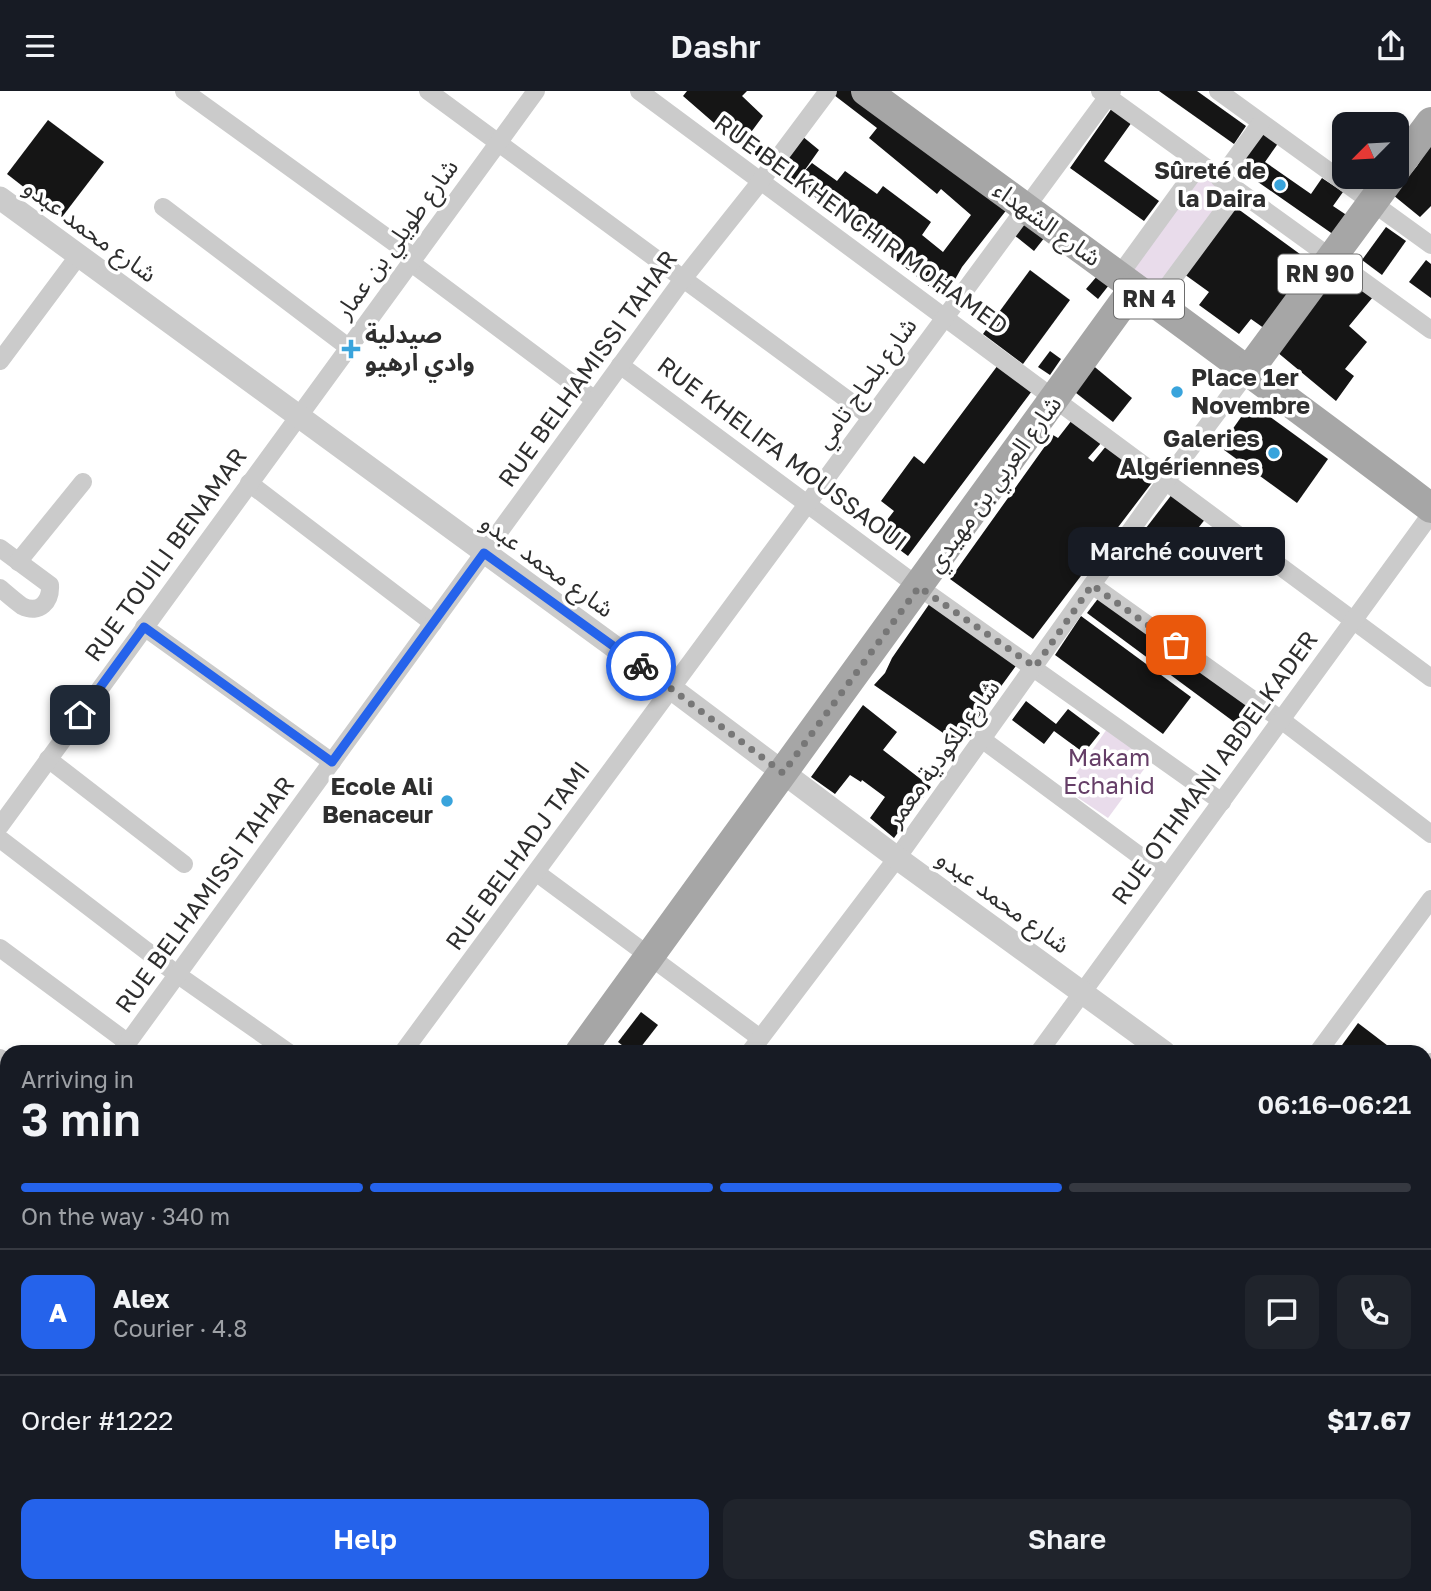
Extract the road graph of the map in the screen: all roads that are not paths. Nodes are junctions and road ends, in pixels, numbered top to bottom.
1 (184, 91) edge
2 (428, 91) edge
3 (536, 91) edge
4 (639, 91) edge
5 (828, 91) edge
6 (866, 91) edge
7 (1218, 91) edge
8 (1107, 93) edge
9 (1431, 122) edge
10 (1261, 123) junction
11 (498, 142) junction
12 (1409, 152) edge
13 (1200, 164) junction
14 (1220, 179) junction
15 (760, 182) junction
16 (1382, 189) edge
17 (1238, 191) junction
18 (0, 198) edge
19 (1373, 202) junction
20 (163, 207) dead end
21 (1026, 208) junction
22 (1431, 245) edge
23 (79, 255) junction
24 (1332, 259) junction
25 (412, 260) junction
26 (683, 279) junction
27 (1136, 289) junction
28 (944, 317) junction
29 (1431, 330) edge
30 (348, 347) junction
31 (0, 361) edge
32 (620, 365) junction
33 (1250, 370) junction
34 (1055, 399) junction
35 (595, 400) junction
36 (298, 415) junction
37 (871, 417) junction
38 (1166, 481) junction
39 (83, 482) dead end
40 (249, 483) junction
41 (809, 503) junction
42 (1431, 507) edge
43 (1431, 514) edge
44 (0, 548) edge
45 (484, 553) junction
46 (18, 562) junction
47 (1092, 585) junction
48 (919, 587) junction
49 (0, 588) edge
50 (1353, 619) junction
51 (433, 623) junction
52 (144, 627) junction
53 (1035, 667) junction
54 (1431, 678) edge
55 (672, 689) junction
56 (1280, 719) junction
57 (983, 740) junction
58 (48, 759) junction
59 (332, 762) junction
60 (783, 773) junction
61 (1222, 802) junction
62 (0, 826) edge
63 (1431, 834) edge
64 (0, 839) edge
65 (897, 858) junction
66 (184, 864) dead end
67 (537, 873) junction
68 (1167, 876) junction
69 (1431, 899) edge
70 (0, 948) edge
71 (649, 955) junction
72 (178, 975) junction
73 (1083, 991) junction
74 (121, 1045) edge
75 (126, 1045) edge
76 (278, 1045) edge
77 (409, 1045) edge
78 (585, 1045) edge
79 (755, 1045) edge
80 (1044, 1045) edge
81 (1155, 1045) edge
82 (1323, 1045) edge

1 - 25 street
2 - 11 street
3 - 11 street, شارع طويلي بن عمار
4 - 15 street, RUE BELKHENCHIR MOHAMED
5 - 15 street, RUE BELHAMISSI TAHAR
6 - 21 main road, شارع الشهداء / RN 4
7 - 10 street
8 - 13 street
8 - 21 street, شارع بلحاج تامي
9 - 12 main road
10 - 14 street
10 - 19 street
11 - 25 street, شارع طويلي بن عمار
11 - 26 street
13 - 14 street
13 - 27 street
14 - 17 street
15 - 26 street, RUE BELHAMISSI TAHAR
15 - 28 street, RUE BELKHENCHIR MOHAMED
16 - 19 main road, RN 90
17 - 24 street
17 - 27 street
18 - 23 street, شارع محمد عبدو
19 - 22 street
19 - 24 main road, RN 90
20 - 30 street
21 - 27 main road, شارع الشهداء / RN 4
21 - 28 street, شارع بلحاج تامي
23 - 31 street
23 - 36 street, شارع محمد عبدو
24 - 29 street
24 - 33 main road, RN 90
25 - 30 street, شارع طويلي بن عمار
25 - 35 street
26 - 32 street, RUE BELHAMISSI TAHAR
26 - 37 street
27 - 33 main road, شارع الشهداء / RN 4
27 - 34 main road, شارع العربي بن مهيدي
28 - 34 street, RUE BELKHENCHIR MOHAMED
28 - 37 street, شارع بلحاج تامي
30 - 36 street, شارع طويلي بن عمار
32 - 35 street, RUE BELHAMISSI TAHAR
32 - 41 street, RUE KHELIFA MOUSSAOUI
33 - 38 street, شارع بلكودية معمر
33 - 42 main road, شارع الشهداء / RN 4
34 - 38 street, RUE BELKHENCHIR MOHAMED
34 - 48 main road, شارع العربي بن مهيدي
35 - 45 street, RUE BELHAMISSI TAHAR
36 - 40 street, RUE TOUILI BENAMAR
36 - 45 street, شارع محمد عبدو
37 - 41 street, شارع بلحاج تامي
38 - 47 street, شارع بلكودية معمر
38 - 50 street, RUE BELKHENCHIR MOHAMED
39 - 46 street
40 - 51 street
40 - 52 street, RUE TOUILI BENAMAR
41 - 48 street, RUE KHELIFA MOUSSAOUI
41 - 55 street, شارع بلحاج تامي
43 - 50 street, RUE OTHMANI ABDELKADER
44 - 46 street
45 - 51 street, RUE BELHAMISSI TAHAR
45 - 55 street, شارع محمد عبدو
46 - 49 street
47 - 53 street, شارع بلكودية معمر
47 - 56 street
48 - 53 street, RUE KHELIFA MOUSSAOUI
48 - 60 main road, شارع العربي بن مهيدي
50 - 54 street, RUE BELKHENCHIR MOHAMED
50 - 56 street, RUE OTHMANI ABDELKADER
51 - 59 street, RUE BELHAMISSI TAHAR
52 - 58 street, RUE TOUILI BENAMAR
52 - 59 street
53 - 57 street, شارع بلكودية معمر
53 - 61 street, RUE KHELIFA MOUSSAOUI
55 - 60 street, شارع محمد عبدو
55 - 67 street, RUE BELHADJ TAMI
56 - 61 street, RUE OTHMANI ABDELKADER
56 - 63 street
57 - 65 street, شارع بلكودية معمر
57 - 68 street
58 - 62 street, RUE TOUILI BENAMAR
58 - 66 street
59 - 72 street, RUE BELHAMISSI TAHAR
60 - 65 street, شارع محمد عبدو
60 - 71 main road, شارع العربي بن مهيدي
61 - 68 street, RUE OTHMANI ABDELKADER
64 - 72 street
65 - 73 street, شارع محمد عبدو
65 - 79 street, شارع بلكودية معمر
67 - 71 street
67 - 77 street, RUE BELHADJ TAMI
68 - 73 street, RUE OTHMANI ABDELKADER
69 - 82 street
70 - 74 street
71 - 78 main road, شارع العربي بن مهيدي
71 - 79 street
72 - 75 street, RUE BELHAMISSI TAHAR
72 - 76 street
73 - 80 street, RUE OTHMANI ABDELKADER
73 - 81 street, شارع محمد عبدو

